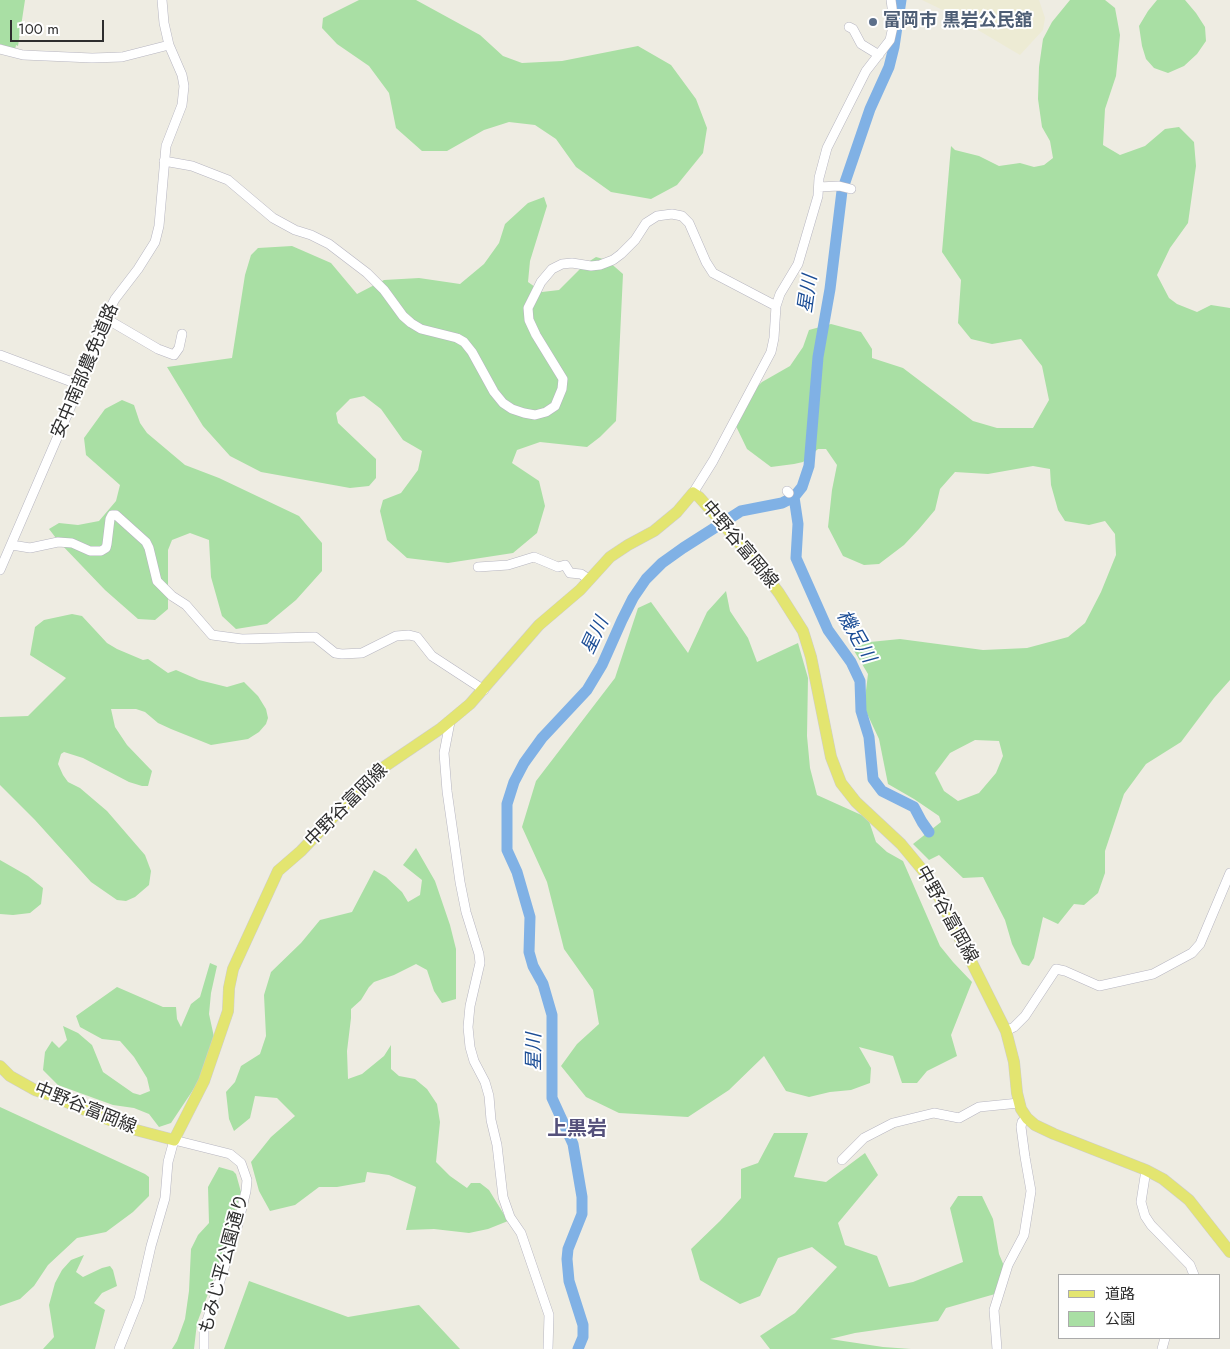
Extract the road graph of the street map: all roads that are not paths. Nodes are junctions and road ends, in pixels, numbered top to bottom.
1 (162, 0) edge
2 (891, 0) edge
3 (850, 27) dead end
4 (169, 45) junction
5 (0, 49) edge
6 (879, 56) junction
7 (164, 161) junction
8 (819, 187) junction
9 (851, 189) dead end
10 (776, 306) junction
11 (106, 318) junction
12 (182, 334) dead end
13 (0, 355) edge
14 (80, 385) junction
15 (693, 493) junction
16 (12, 545) junction
17 (478, 567) dead end
18 (0, 569) edge
19 (590, 580) junction
20 (484, 690) junction
21 (450, 722) junction
22 (1230, 873) edge
23 (1006, 1032) junction
24 (0, 1066) edge
25 (1019, 1103) junction
26 (1027, 1118) junction
27 (174, 1140) junction
28 (842, 1160) dead end
29 (1146, 1170) junction
30 (1230, 1252) edge
31 (1194, 1274) edge
32 (119, 1349) edge
33 (204, 1349) edge
34 (548, 1349) edge
35 (997, 1349) edge

1 - 4 street, 安中南部農免道路
2 - 6 street
3 - 6 street
4 - 5 street
4 - 7 street, 安中南部農免道路
6 - 8 street
7 - 10 street
7 - 11 street, 安中南部農免道路
8 - 9 street
8 - 10 street
10 - 15 street
11 - 12 street
11 - 14 street, 安中南部農免道路
13 - 14 street
14 - 16 street, 安中南部農免道路
15 - 19 main road, 中野谷富岡線
15 - 23 main road, 中野谷富岡線
16 - 18 street, 安中南部農免道路
16 - 20 street
17 - 19 street
19 - 20 main road, 中野谷富岡線
20 - 21 main road, 中野谷富岡線
21 - 27 main road, 中野谷富岡線
21 - 34 street
22 - 23 street
23 - 25 main road, 中野谷富岡線
24 - 27 main road, 中野谷富岡線
25 - 26 main road, 中野谷富岡線
25 - 28 street
26 - 29 main road, 中野谷富岡線
26 - 35 street
27 - 32 street
27 - 33 street, もみじ平公園通り
29 - 30 main road, 中野谷富岡線
29 - 31 street

